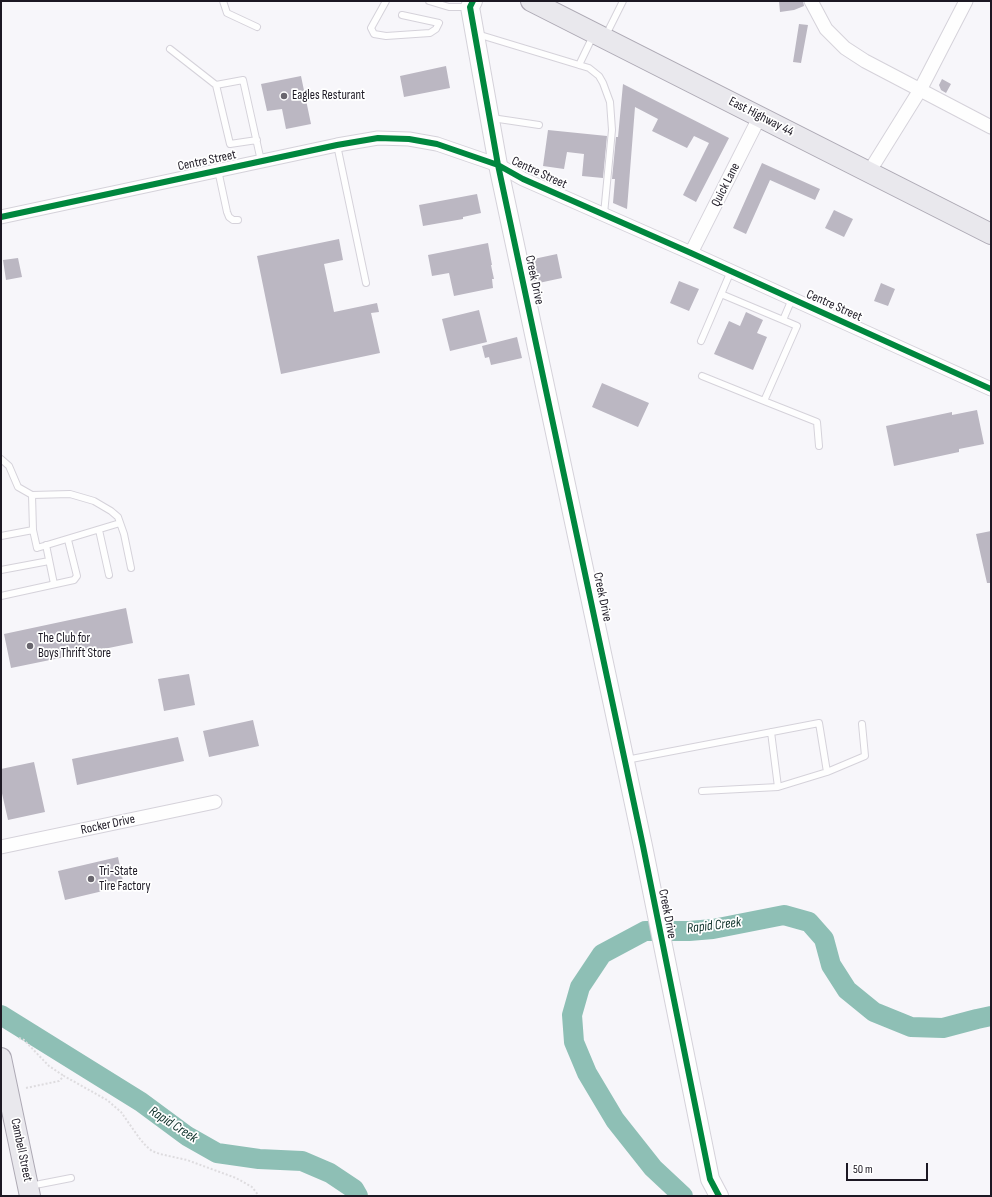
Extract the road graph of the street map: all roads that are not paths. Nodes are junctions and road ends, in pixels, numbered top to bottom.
1 (223, 1) edge
2 (386, 1) edge
3 (429, 1) edge
4 (531, 1) edge
5 (623, 1) edge
6 (811, 1) edge
7 (966, 1) edge
8 (472, 4) edge
9 (402, 15) dead end
10 (257, 27) dead end
11 (475, 33) junction
12 (599, 35) junction
13 (170, 49) dead end
14 (579, 65) junction
15 (216, 85) junction
16 (920, 90) junction
17 (760, 116) junction
18 (490, 118) junction
19 (539, 125) dead end
20 (991, 127) edge
21 (257, 140) junction
22 (337, 145) junction
23 (261, 161) junction
24 (498, 166) junction
25 (218, 170) junction
26 (869, 172) junction
27 (604, 214) junction
28 (1, 217) edge
29 (238, 220) dead end
30 (991, 234) edge
31 (691, 253) junction
32 (731, 271) junction
33 (366, 283) dead end
34 (721, 294) junction
35 (792, 299) junction
36 (783, 320) junction
37 (702, 341) dead end
38 (702, 376) dead end
39 (991, 389) edge
40 (764, 401) junction
41 (819, 446) dead end
42 (1, 459) edge
43 (32, 495) junction
44 (120, 523) junction
45 (33, 530) junction
46 (99, 530) junction
47 (1, 536) edge
48 (68, 540) junction
49 (46, 545) junction
50 (49, 561) junction
51 (131, 568) dead end
52 (1, 570) edge
53 (109, 575) dead end
54 (54, 584) junction
55 (1, 596) edge
56 (862, 724) dead end
57 (771, 732) junction
58 (625, 760) junction
59 (827, 772) junction
60 (778, 786) junction
61 (702, 790) dead end
62 (215, 802) dead end
63 (1, 848) edge
64 (1, 1059) edge
65 (71, 1178) dead end
66 (29, 1191) edge
67 (719, 1196) edge

1 - 10 lane
2 - 9 lane
3 - 8 lane
4 - 12 main road, East Highway 44
5 - 12 lane
6 - 16 street
7 - 16 street
8 - 11 street, Creek Drive
11 - 14 lane
11 - 18 street, Creek Drive
12 - 14 lane
12 - 17 main road, East Highway 44
13 - 15 lane
14 - 27 lane
15 - 21 lane
15 - 21 lane
16 - 20 street
16 - 26 street
17 - 26 main road, East Highway 44
17 - 31 street, Quick Lane
18 - 19 lane
18 - 24 street, Creek Drive
21 - 23 lane
22 - 23 street, Centre Street
22 - 24 street, Centre Street
22 - 33 lane
23 - 25 street, Centre Street
24 - 27 street, Centre Street
24 - 58 street, Creek Drive
25 - 28 street, Centre Street
25 - 29 lane
26 - 30 main road, East Highway 44
27 - 31 street, Centre Street
31 - 32 street, Centre Street
32 - 34 lane
32 - 35 street, Centre Street
34 - 36 lane
34 - 37 lane
35 - 36 lane
35 - 39 street, Centre Street
36 - 40 lane
38 - 40 lane
40 - 41 lane
42 - 43 lane
43 - 44 lane
43 - 45 lane
44 - 46 lane
44 - 51 lane
45 - 47 lane
45 - 49 lane
46 - 48 lane
46 - 53 lane
48 - 49 lane
48 - 54 lane
49 - 50 lane
50 - 52 lane
50 - 54 lane
54 - 55 lane
56 - 59 lane
57 - 58 lane
57 - 59 lane
57 - 60 lane
58 - 67 street, Creek Drive
59 - 60 lane
60 - 61 lane
62 - 63 street, Rocker Drive
64 - 66 main road, Cambell Street
65 - 66 lane

